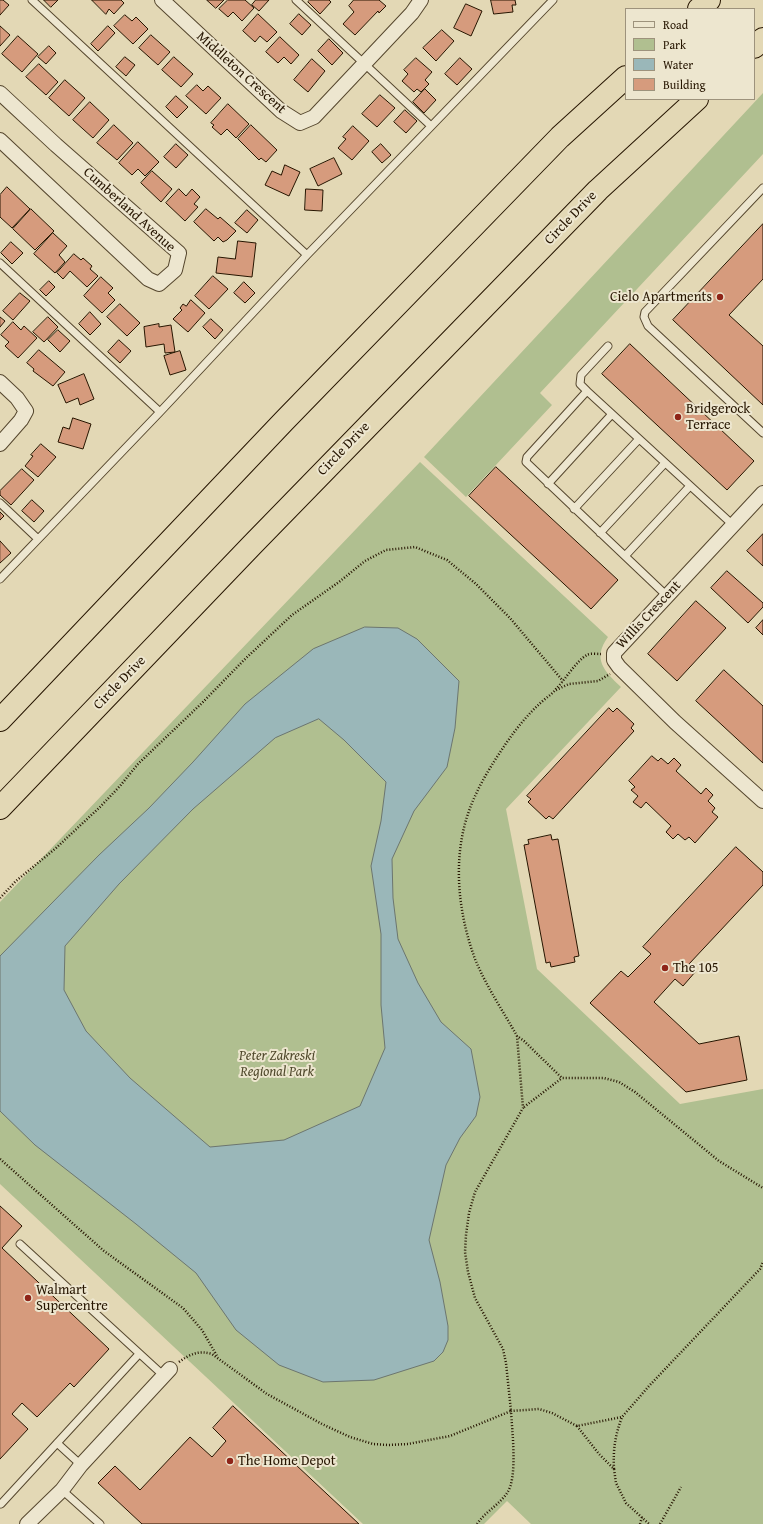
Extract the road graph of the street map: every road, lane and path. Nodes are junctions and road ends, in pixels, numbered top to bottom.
1 (32, 0) edge
2 (162, 0) edge
3 (296, 0) edge
4 (422, 0) edge
5 (553, 0) edge
6 (705, 0) edge
7 (709, 0) edge
8 (699, 8) edge
9 (699, 8) edge
10 (763, 39) edge
11 (763, 45) edge
12 (755, 46) edge
13 (755, 51) edge
14 (364, 64) junction
15 (625, 78) edge
16 (0, 93) edge
17 (696, 100) edge
18 (431, 126) junction
19 (0, 140) edge
20 (763, 188) edge
21 (307, 255) junction
22 (0, 263) edge
23 (608, 346) dead end
24 (0, 382) edge
25 (587, 391) junction
26 (160, 412) junction
27 (612, 414) junction
28 (763, 433) edge
29 (639, 439) junction
30 (0, 444) edge
31 (665, 463) junction
32 (548, 484) junction
33 (690, 486) junction
34 (763, 493) edge
35 (0, 503) edge
36 (574, 509) junction
37 (733, 525) junction
38 (600, 533) junction
39 (38, 539) junction
40 (625, 556) junction
41 (0, 579) edge
42 (667, 596) junction
43 (600, 654) dead end
44 (607, 677) dead end
45 (563, 681) junction
46 (556, 690) junction
47 (0, 720) edge
48 (763, 801) edge
49 (0, 808) edge
50 (0, 898) edge
51 (517, 1036) junction
52 (562, 1078) junction
53 (523, 1108) junction
54 (0, 1159) edge
55 (763, 1188) edge
56 (20, 1244) dead end
57 (763, 1262) edge
58 (761, 1269) edge
59 (139, 1354) junction
60 (218, 1357) junction
61 (167, 1372) junction
62 (511, 1411) junction
63 (622, 1417) junction
64 (578, 1426) junction
65 (57, 1443) junction
66 (81, 1465) junction
67 (614, 1469) junction
68 (681, 1487) dead end
69 (62, 1490) junction
70 (1, 1504) edge
71 (642, 1517) junction
72 (27, 1524) edge
73 (100, 1524) edge
74 (477, 1524) edge
75 (640, 1524) edge
76 (649, 1524) edge
77 (660, 1524) edge

1 - 21 lane
2 - 14 street, Middleton Crescent
3 - 14 lane
4 - 14 street, Middleton Crescent
5 - 18 lane
6 - 8 highway
7 - 9 highway
10 - 12 highway
11 - 13 highway
14 - 18 lane
15 - 47 highway
16 - 19 street, Cumberland Avenue
17 - 49 highway, Circle Drive
18 - 21 lane
20 - 28 lane
21 - 26 lane
22 - 26 lane
23 - 25 lane
24 - 30 street
25 - 27 lane
25 - 32 lane
26 - 39 lane
27 - 29 lane
27 - 32 lane
29 - 31 lane
29 - 36 lane
31 - 33 lane
31 - 38 lane
32 - 36 lane
33 - 37 lane
33 - 40 lane
34 - 37 street, Willis Crescent
35 - 39 lane
36 - 38 lane
37 - 42 street, Willis Crescent
38 - 40 lane
39 - 41 lane
40 - 42 lane
42 - 48 street, Willis Crescent
43 - 45 path
44 - 46 path
45 - 46 path
45 - 50 path
46 - 51 path
51 - 52 path
51 - 53 path
52 - 53 path
52 - 55 path
53 - 62 path
54 - 60 path
56 - 59 lane
57 - 58 path
58 - 63 path
59 - 61 lane
59 - 65 lane
60 - 61 path
60 - 62 path
61 - 66 street
62 - 64 path
62 - 74 path
63 - 64 path
63 - 67 path
64 - 67 path
65 - 66 lane
65 - 70 lane
66 - 69 street
67 - 71 path
68 - 77 path
69 - 72 street
69 - 73 lane
71 - 75 path
71 - 76 path

